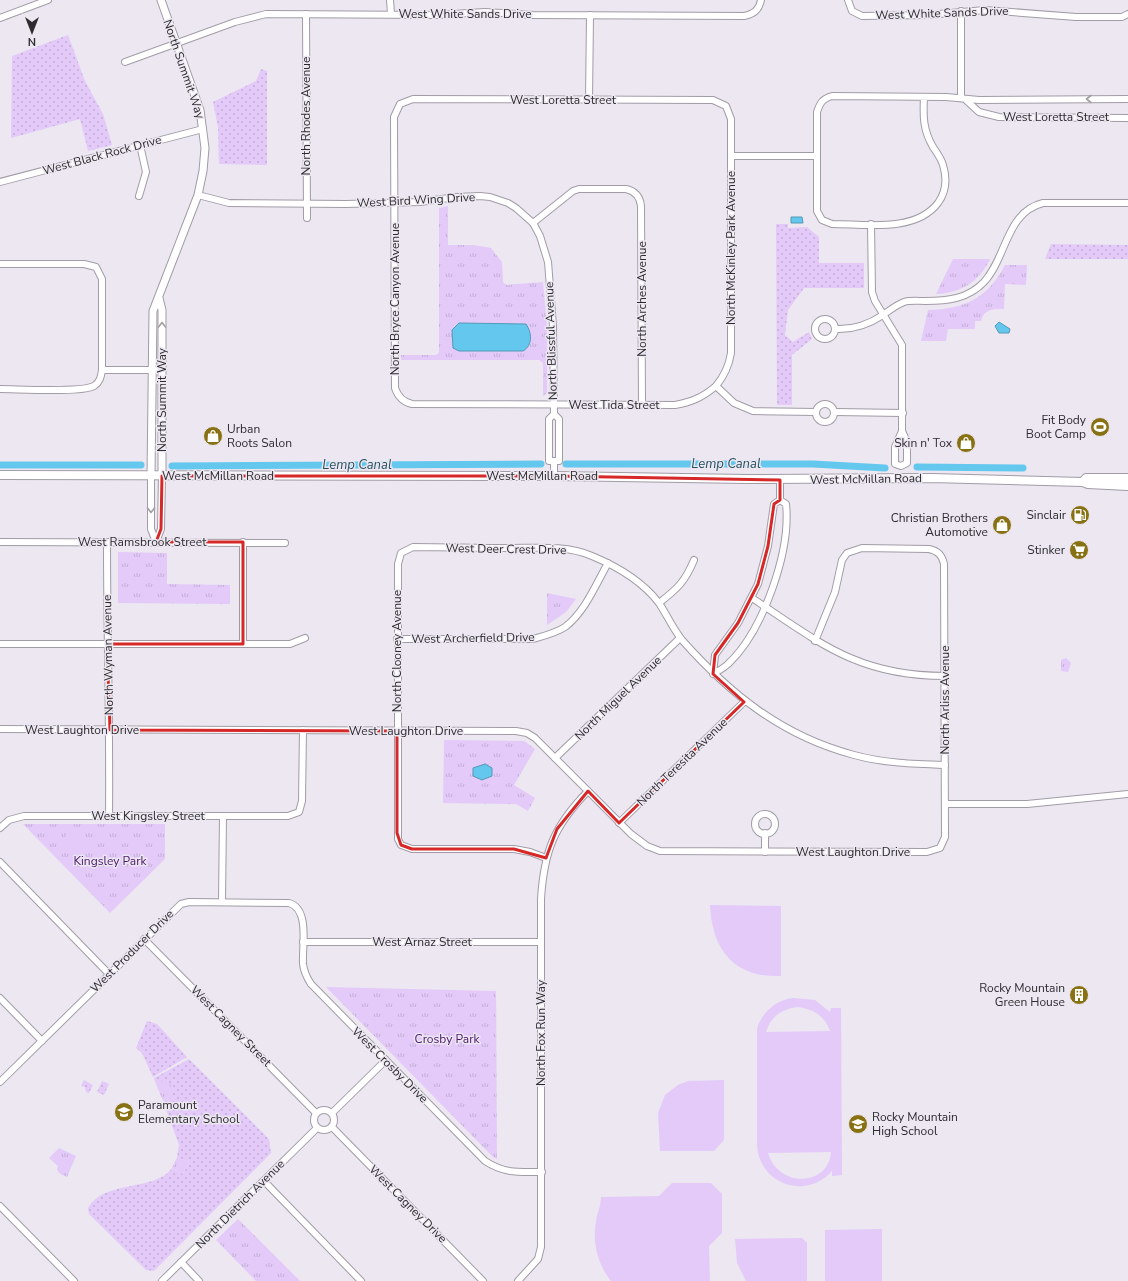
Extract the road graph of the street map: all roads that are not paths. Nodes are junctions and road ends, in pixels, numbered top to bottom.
1 (48, 0) edge
2 (161, 0) edge
3 (390, 0) edge
4 (761, 0) edge
5 (848, 0) edge
6 (961, 11) junction
7 (306, 14) junction
8 (391, 14) junction
9 (1128, 14) edge
10 (590, 15) junction
11 (0, 18) edge
12 (176, 43) junction
13 (125, 62) dead end
14 (924, 97) junction
15 (964, 99) junction
16 (1128, 99) edge
17 (590, 100) junction
18 (400, 104) joint
19 (726, 106) joint
20 (1128, 118) edge
21 (203, 129) junction
22 (140, 145) junction
23 (731, 156) junction
24 (816, 156) junction
25 (0, 182) edge
26 (198, 195) junction
27 (138, 196) dead end
28 (307, 203) junction
29 (394, 203) junction
30 (1128, 203) edge
31 (307, 218) dead end
32 (533, 223) junction
33 (871, 224) junction
34 (0, 264) edge
35 (158, 298) junction
36 (884, 314) junction
37 (835, 329) dead end
38 (102, 370) junction
39 (152, 370) junction
40 (162, 370) junction
41 (716, 386) junction
42 (0, 389) edge
43 (400, 398) joint
44 (554, 405) junction
45 (642, 405) junction
46 (816, 412) junction
47 (834, 412) junction
48 (903, 413) junction
49 (554, 414) junction
50 (902, 431) junction
51 (554, 462) junction
52 (901, 466) junction
53 (0, 475) edge
54 (151, 476) junction
55 (162, 476) junction
56 (554, 476) junction
57 (901, 478) junction
58 (1128, 478) edge
59 (780, 480) junction
60 (1083, 482) junction
61 (1128, 486) edge
62 (780, 500) junction
63 (0, 542) edge
64 (107, 542) junction
65 (156, 542) junction
66 (243, 542) junction
67 (285, 542) dead end
68 (401, 553) joint
69 (694, 560) dead end
70 (608, 563) junction
71 (752, 598) junction
72 (659, 603) junction
73 (765, 607) junction
74 (305, 638) dead end
75 (680, 638) junction
76 (397, 639) junction
77 (815, 641) junction
78 (0, 644) edge
79 (107, 644) junction
80 (244, 644) junction
81 (713, 674) junction
82 (944, 676) junction
83 (744, 702) junction
84 (0, 729) edge
85 (110, 730) junction
86 (303, 730) junction
87 (397, 731) junction
88 (555, 758) junction
89 (945, 765) junction
90 (588, 791) junction
91 (1128, 794) edge
92 (945, 804) junction
93 (109, 816) junction
94 (222, 816) junction
95 (619, 822) junction
96 (0, 828) edge
97 (765, 833) dead end
98 (940, 848) joint
99 (765, 852) junction
100 (546, 858) junction
101 (0, 862) edge
102 (222, 902) junction
103 (298, 906) joint
104 (144, 939) junction
105 (303, 942) junction
106 (541, 942) junction
107 (109, 974) junction
108 (0, 998) edge
109 (42, 1041) junction
110 (386, 1060) junction
111 (0, 1082) edge
112 (316, 1113) junction
113 (332, 1113) junction
114 (332, 1127) junction
115 (317, 1128) junction
116 (542, 1172) junction
117 (264, 1181) junction
118 (0, 1206) edge
119 (181, 1262) junction
120 (74, 1281) edge
121 (162, 1281) edge
122 (199, 1281) edge
123 (361, 1281) edge
124 (483, 1281) edge
125 (518, 1281) edge

1 - 11 street
2 - 12 street, North Summit Way
3 - 8 street
4 - 10 street, West White Sands Drive
5 - 6 street, West White Sands Drive
6 - 9 street, West White Sands Drive
6 - 15 street
7 - 8 street, West White Sands Drive
7 - 12 street, West White Sands Drive
7 - 28 street, North Rhodes Avenue
8 - 10 street, West White Sands Drive
10 - 17 street
12 - 13 street, West White Sands Drive
12 - 21 street, North Summit Way
14 - 15 street, West Loretta Street
14 - 24 street, West Loretta Street
14 - 33 street
16 -> 15 street, West Loretta Street
15 - 20 street, West Loretta Street
17 - 18 street, West Loretta Street
17 - 19 street, West Loretta Street
18 - 29 street, North Bryce Canyon Avenue
19 - 23 street, North McKinley Park Avenue
21 - 22 street, West Black Rock Drive
21 - 26 street, North Summit Way
22 - 25 street, West Black Rock Drive
22 - 27 street
23 - 24 street
23 - 41 street, North McKinley Park Avenue
24 - 33 street
26 - 28 street, West Bird Wing Drive
26 - 35 street, North Summit Way
28 - 29 street, West Bird Wing Drive
28 - 31 street, North Rhodes Avenue
29 - 32 street, West Bird Wing Drive
29 - 43 street, North Bryce Canyon Avenue
30 - 36 street
32 - 44 street, North Blissful Avenue
32 - 45 street, North Arches Avenue
33 - 36 street
34 - 38 street
35 - 39 street, North Summit Way
40 -> 35 street, North Summit Way
36 - 37 street
36 - 48 street
38 - 39 street
38 - 42 street
39 - 40 street
39 - 54 street, North Summit Way
40 - 55 street, North Summit Way
41 - 45 street, West Tida Street
41 - 46 street
43 - 44 street, West Tida Street
44 - 45 street, West Tida Street
44 - 49 street, North Blissful Avenue
46 - 47 street
46 - 47 street
47 - 48 street
48 - 50 street
49 - 51 street, North Blissful Avenue
49 - 51 street, North Blissful Avenue
50 - 52 street
50 - 52 street
51 - 56 street, North Blissful Avenue
52 - 57 street
53 - 54 main road, West McMillan Road
54 - 55 main road, West McMillan Road
54 -> 65 street, North Summit Way
55 - 56 main road, West McMillan Road
55 - 65 street, North Summit Way
56 - 59 main road, West McMillan Road
57 - 59 main road, West McMillan Road
57 - 60 main road, West McMillan Road
58 - 60 main road, West McMillan Road
59 - 62 street
60 - 61 main road, West McMillan Road
62 - 71 street
62 - 73 street
63 - 64 street, West Ramsbrook Street
64 - 65 street, West Ramsbrook Street
64 - 79 street, North Wyman Avenue
65 - 66 street, West Ramsbrook Street
66 - 67 street, West Ramsbrook Street
66 - 80 street
68 - 70 street, West Deer Crest Drive
68 - 76 street, North Clooney Avenue
69 - 72 street
70 - 72 street, West Deer Crest Drive
70 - 76 street, West Archerfield Drive
71 - 73 street
71 - 81 street
72 - 75 street, West Deer Crest Drive
73 - 77 street
73 - 81 street
74 - 80 street
75 - 81 street, West Deer Crest Drive
75 - 88 street, North Miguel Avenue
76 - 87 street, North Clooney Avenue
77 - 82 street
77 - 82 street, North Arliss Avenue
78 - 79 street
79 - 80 street
79 - 85 street, North Wyman Avenue
81 - 83 street, West Deer Crest Drive
82 - 89 street, North Arliss Avenue
83 - 89 street, West Deer Crest Drive
83 - 95 street, North Teresita Avenue
84 - 85 street, West Laughton Drive
85 - 86 street, West Laughton Drive
85 - 93 street, North Wyman Avenue
86 - 87 street, West Laughton Drive
86 - 94 street, West Kingsley Street
87 - 88 street, West Laughton Drive
87 - 100 street, North Clooney Avenue
88 - 90 street, West Laughton Drive
89 - 92 street, North Arliss Avenue
90 - 95 street, West Laughton Drive
90 - 100 street, North Fox Run Way
91 - 92 street
92 - 98 street, North Arliss Avenue
93 - 94 street, West Kingsley Street
93 - 96 street, West Kingsley Street
94 - 102 street
95 - 99 street, West Laughton Drive
97 - 99 street
98 - 99 street, West Laughton Drive
100 - 106 street, North Fox Run Way
101 - 107 street
102 - 103 street, West Producer Drive
102 - 104 street, West Producer Drive
103 - 105 street, West Crosby Drive
104 - 107 street, West Producer Drive
104 - 112 street, West Cagney Street
105 - 106 street, West Arnaz Street
105 - 110 street, West Crosby Drive
106 - 116 street, North Fox Run Way
107 - 109 street, West Producer Drive
108 - 109 street
109 - 111 street, West Producer Drive
110 - 113 street
110 - 116 street, West Crosby Drive
112 - 113 street
112 - 115 street
113 - 114 street
114 - 115 street
114 - 124 street, West Cagney Drive
115 - 117 street, North Dietrich Avenue
116 - 125 street, North Fox Run Way
117 - 119 street, North Dietrich Avenue
117 - 123 street
118 - 120 street
119 - 121 street, North Dietrich Avenue
119 - 122 street

